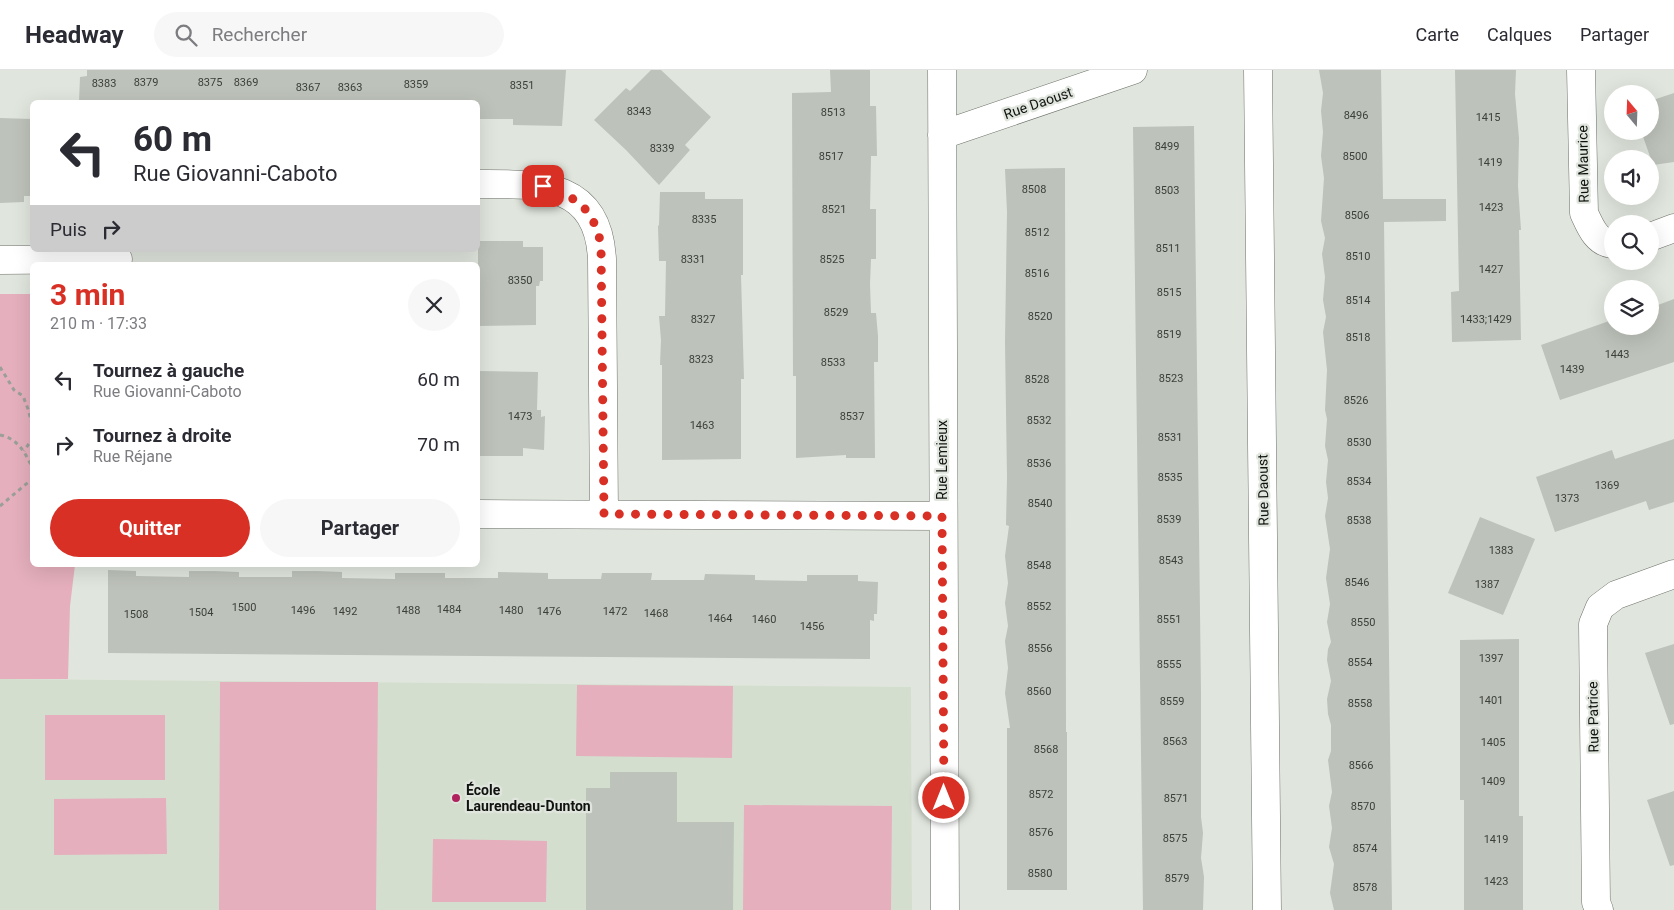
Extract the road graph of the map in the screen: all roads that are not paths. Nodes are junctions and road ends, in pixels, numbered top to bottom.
1 (942, 70) edge
2 (1134, 70) edge
3 (1258, 70) edge
4 (1581, 70) edge
5 (942, 135) junction
6 (480, 184) edge
7 (1674, 228) edge
8 (1659, 234) edge
9 (1604, 240) edge
10 (118, 258) edge
11 (0, 260) edge
12 (480, 514) edge
13 (604, 514) junction
14 (942, 516) junction
15 (1674, 574) edge
16 (945, 910) edge
17 (1267, 910) edge
18 (1599, 910) edge

1 - 5 street, Rue Lemieux
2 - 5 street, Rue Daoust
3 - 17 street, Rue Daoust
4 - 9 street, Rue Maurice
5 - 14 street, Rue Lemieux
6 - 13 street
7 - 8 street
10 - 11 street
12 - 13 street
13 - 14 street
14 - 16 street, Rue Lemieux
15 - 18 street, Rue Patrice

